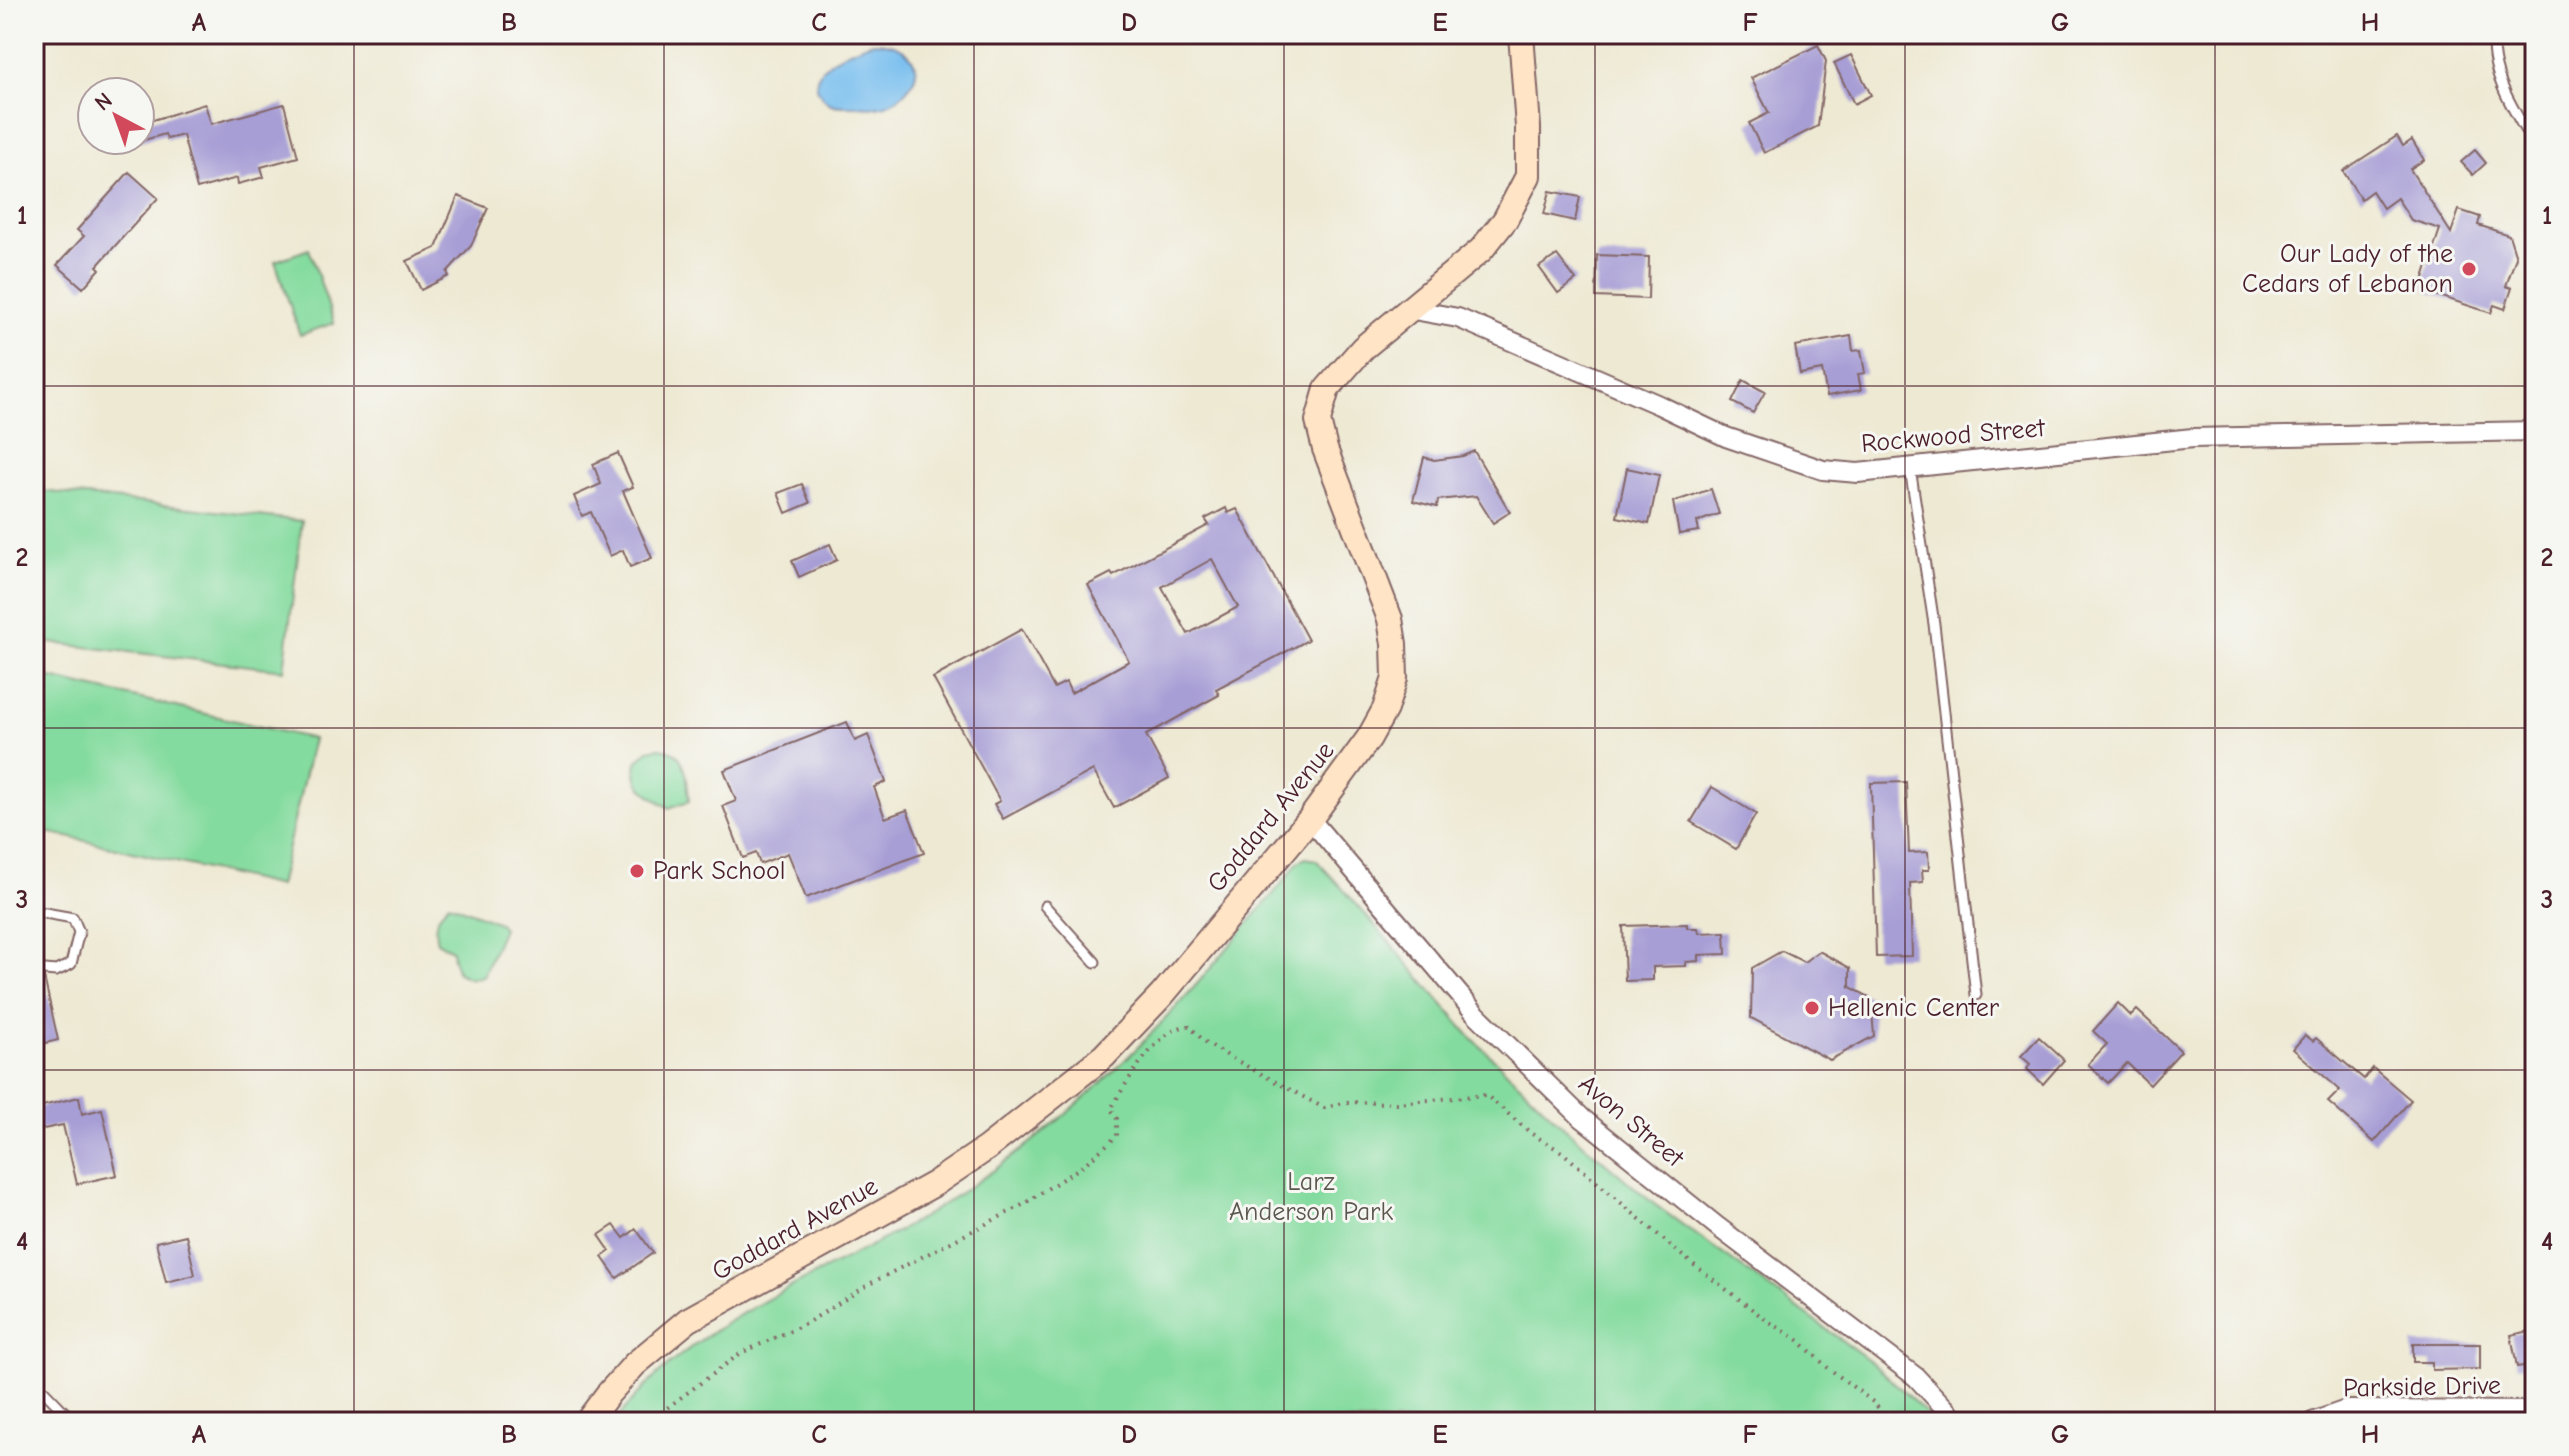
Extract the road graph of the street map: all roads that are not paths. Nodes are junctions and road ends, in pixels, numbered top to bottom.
1 (1521, 34) edge
2 (2494, 34) edge
3 (2535, 146) edge
4 (1408, 309) junction
5 (2535, 431) edge
6 (1910, 468) junction
7 (1310, 819) junction
8 (1045, 906) dead end
9 (34, 911) edge
10 (1095, 962) dead end
11 (34, 969) edge
12 (1976, 995) dead end
13 (34, 1376) edge
14 (2535, 1411) edge
15 (74, 1422) edge
16 (587, 1422) edge
17 (1958, 1422) edge
18 (2312, 1422) edge

1 - 4 main road, Goddard Avenue
2 - 3 lane
4 - 6 street, Rockwood Street
4 - 7 main road, Goddard Avenue
5 - 6 street, Rockwood Street
6 - 12 lane
7 - 16 main road, Goddard Avenue
7 - 17 street, Avon Street
8 - 10 lane
9 - 11 lane
13 - 15 lane
14 - 18 street, Parkside Drive

